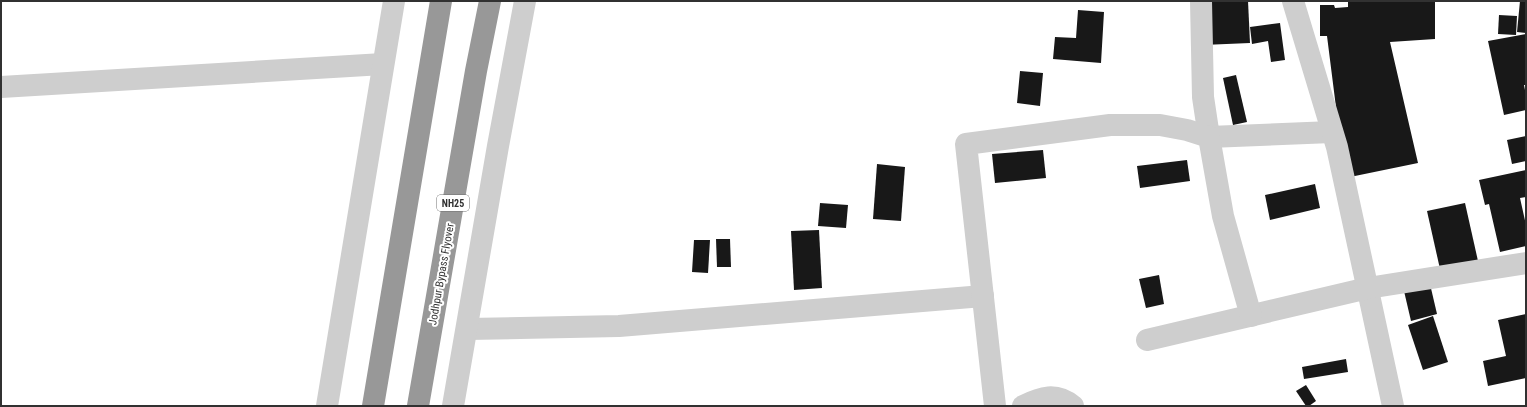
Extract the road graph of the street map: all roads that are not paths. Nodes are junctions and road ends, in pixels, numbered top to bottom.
1 (394, 1) edge
2 (441, 1) edge
3 (490, 1) edge
4 (524, 1) edge
5 (1201, 1) edge
6 (1293, 1) edge
7 (383, 64) junction
8 (1, 87) edge
9 (1332, 132) junction
10 (1209, 138) junction
11 (1526, 263) edge
12 (1368, 288) junction
13 (983, 296) junction
14 (1251, 316) junction
15 (468, 329) junction
16 (1147, 340) dead end
17 (327, 406) edge
18 (373, 406) edge
19 (418, 406) edge
20 (454, 406) edge
21 (995, 406) edge
22 (1023, 406) edge
23 (1073, 406) edge
24 (1393, 406) edge

1 - 7 street
2 - 18 highway
3 - 19 highway, Jodhpur Bypass Flyover / NH25
4 - 15 street
5 - 10 street
6 - 9 street
7 - 8 street
7 - 17 street
9 - 10 street
9 - 12 street
10 - 13 street
10 - 14 street
11 - 12 street
12 - 14 street
12 - 24 street
13 - 15 street
13 - 21 street
14 - 16 street
15 - 20 street
22 - 23 street

